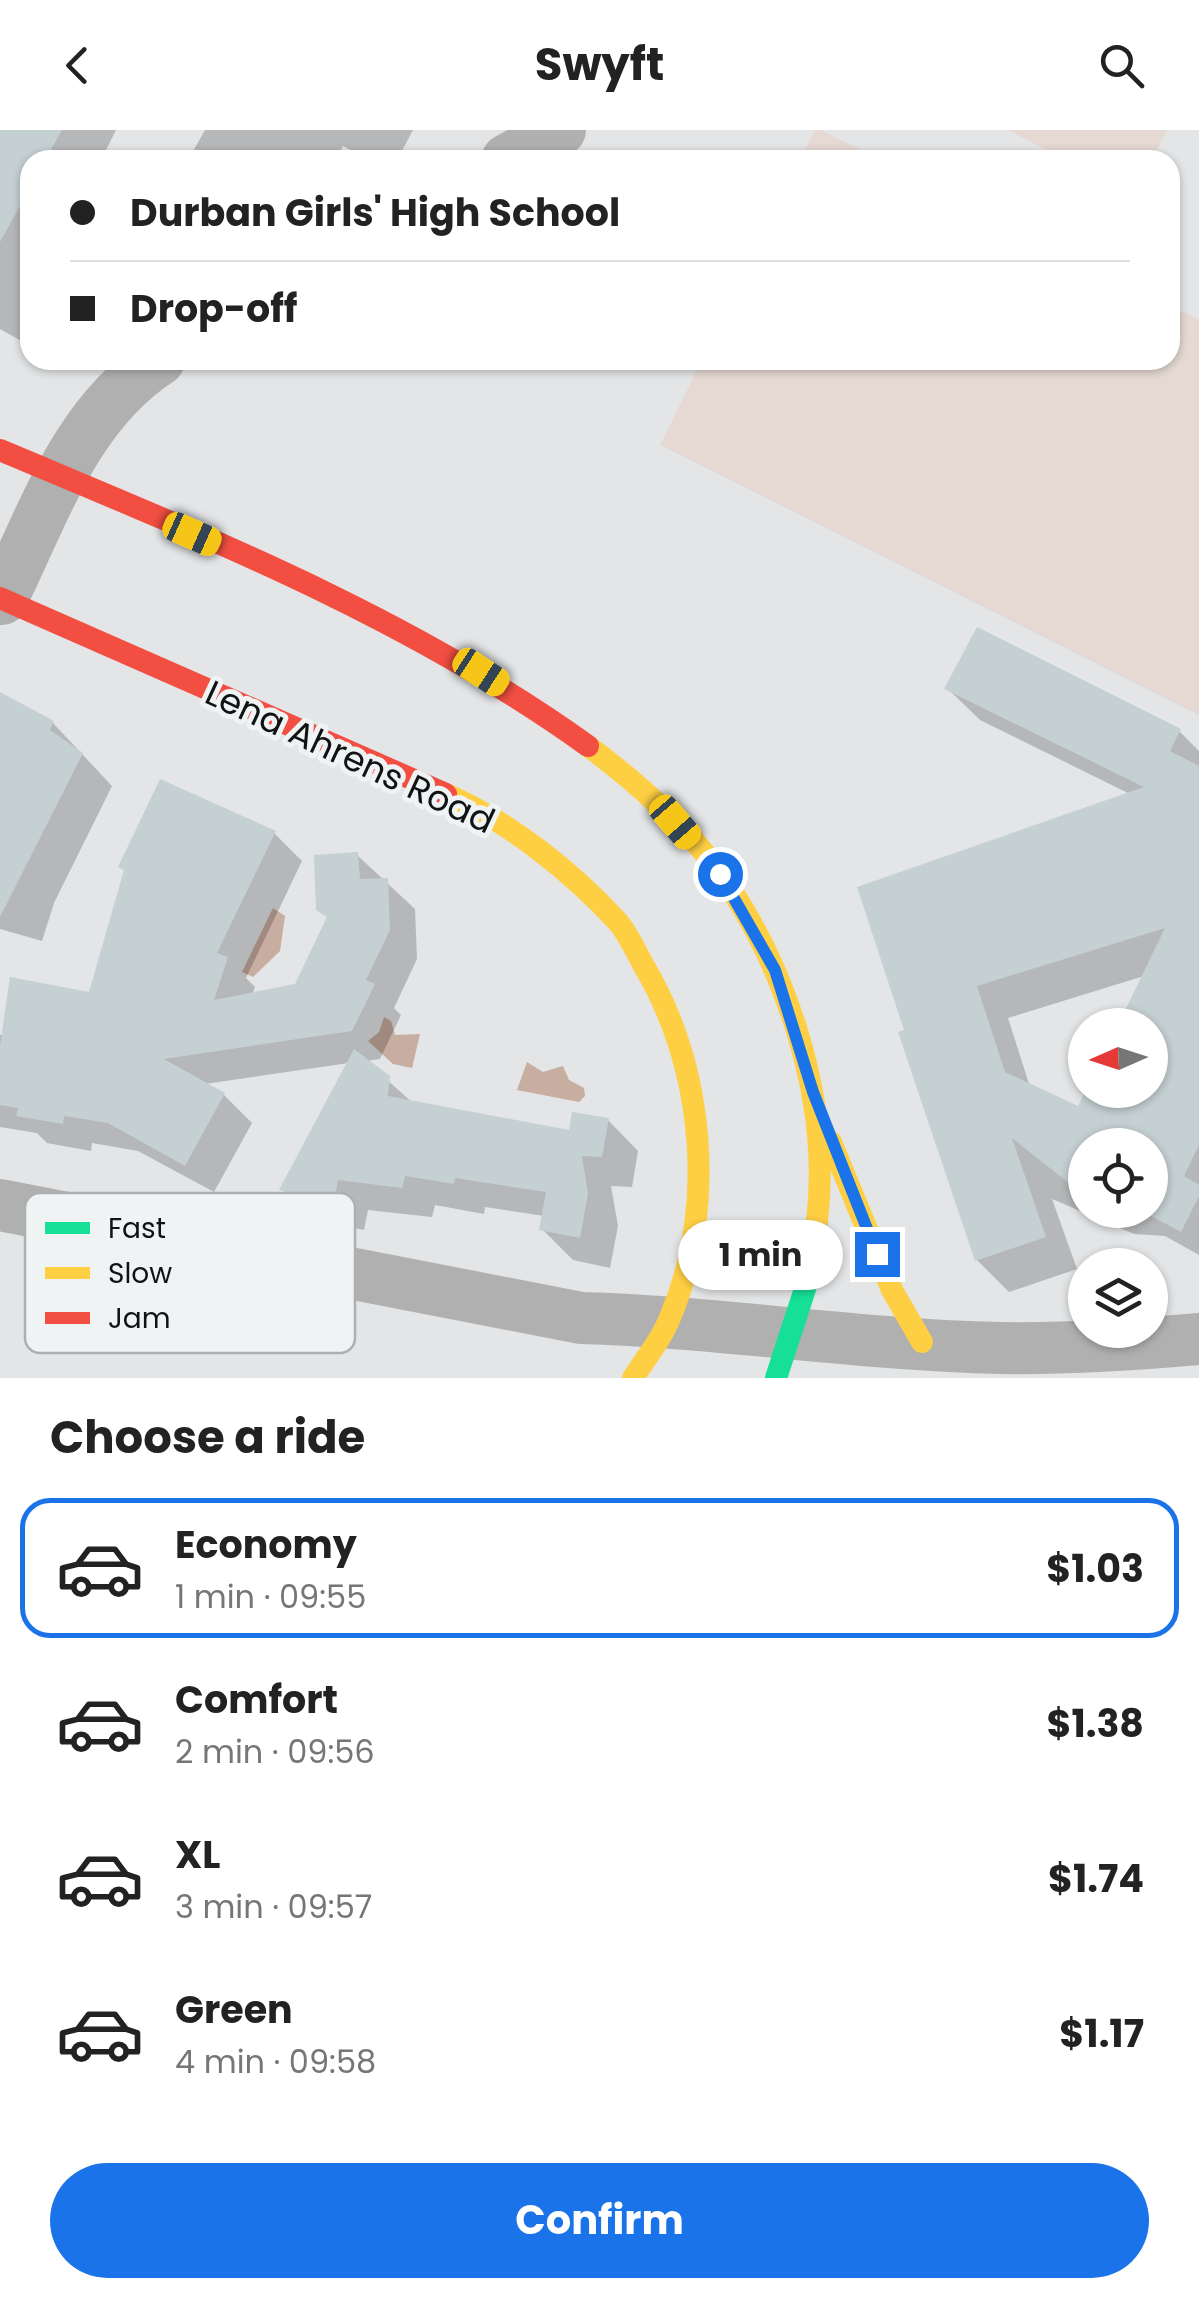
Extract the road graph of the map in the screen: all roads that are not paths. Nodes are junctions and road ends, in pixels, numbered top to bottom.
1 (560, 130) edge
2 (525, 150) edge
3 (146, 370) edge
4 (0, 450) edge
5 (62, 476) junction
6 (1, 598) edge
7 (813, 1092) junction
8 (0, 1205) edge
9 (25, 1210) edge
10 (355, 1274) edge
11 (581, 1318) junction
12 (669, 1321) junction
13 (1199, 1339) edge
14 (922, 1342) junction
15 (785, 1356) edge
16 (640, 1377) edge

1 - 2 street
3 - 5 street
4 - 5 main road
5 - 6 street
5 - 7 main road
6 - 12 main road, Lena Ahrens Road
7 - 14 main road
7 - 15 main road
8 - 9 street
10 - 11 street
11 - 12 street
11 - 16 street
12 - 15 street
12 - 16 main road, Lena Ahrens Road
13 - 14 street
14 - 15 street

